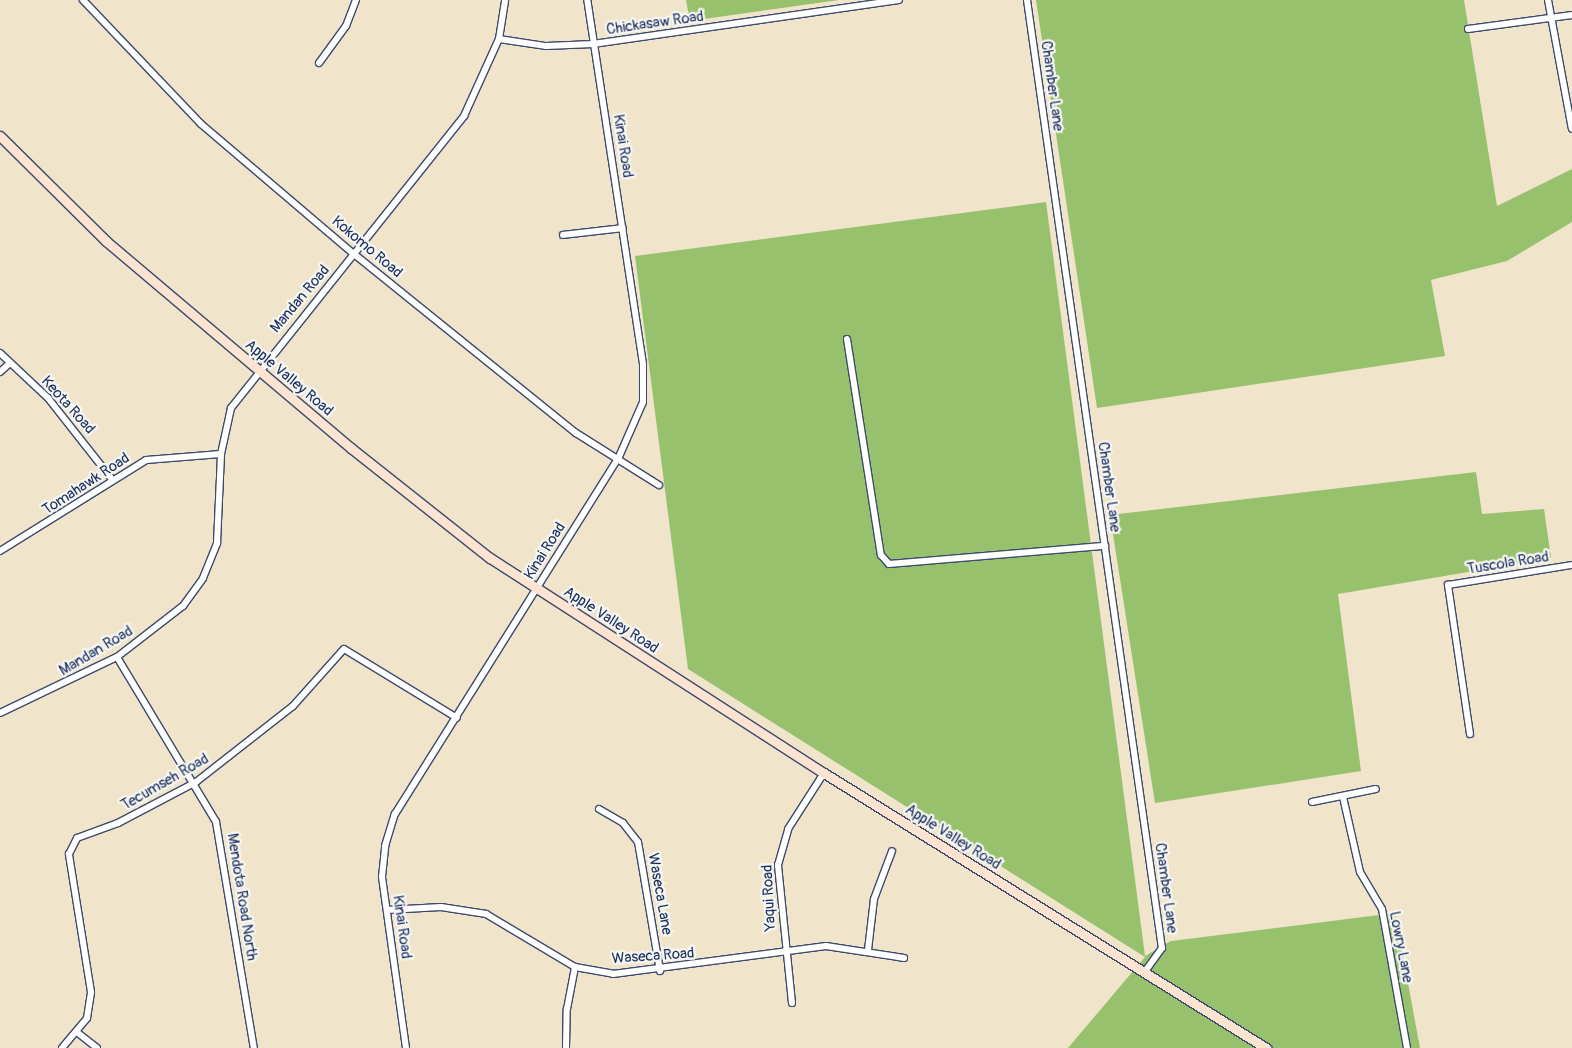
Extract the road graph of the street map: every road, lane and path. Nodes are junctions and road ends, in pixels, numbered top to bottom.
1 (83, 0) edge
2 (356, 0) edge
3 (504, 0) edge
4 (587, 0) edge
5 (899, 0) edge
6 (1027, 0) edge
7 (1548, 0) edge
8 (1572, 15) edge
9 (1550, 18) junction
10 (1468, 29) dead end
11 (499, 39) junction
12 (594, 44) junction
13 (319, 63) dead end
14 (1572, 129) edge
15 (0, 136) edge
16 (623, 228) junction
17 (563, 235) dead end
18 (354, 254) junction
19 (847, 339) dead end
20 (0, 353) edge
21 (10, 363) junction
22 (258, 369) junction
23 (0, 372) edge
24 (221, 454) junction
25 (618, 459) junction
26 (111, 478) junction
27 (659, 485) dead end
28 (1105, 546) junction
29 (0, 552) edge
30 (1572, 565) edge
31 (536, 589) junction
32 (116, 657) junction
33 (0, 713) edge
34 (457, 718) junction
35 (1470, 734) dead end
36 (824, 773) junction
37 (196, 782) junction
38 (1376, 790) dead end
39 (1343, 797) junction
40 (1312, 802) dead end
41 (599, 809) dead end
42 (892, 851) dead end
43 (387, 910) junction
44 (868, 950) junction
45 (786, 953) junction
46 (904, 958) dead end
47 (575, 967) junction
48 (660, 971) junction
49 (1145, 972) junction
50 (792, 1003) dead end
51 (78, 1033) junction
52 (62, 1048) edge
53 (97, 1048) edge
54 (254, 1048) edge
55 (406, 1048) edge
56 (566, 1048) edge
57 (1266, 1048) edge
58 (1407, 1048) edge

1 - 18 street, Kokomo Road
2 - 13 street
3 - 11 street, Mandan Road
4 - 12 street, Kinai Road
5 - 12 street, Chickasaw Road
6 - 28 street, Chamber Lane
7 - 9 street
8 - 9 street
9 - 10 street
9 - 14 street
11 - 12 street
11 - 18 street, Mandan Road
12 - 16 street, Kinai Road
15 - 22 main road, Apple Valley Road
16 - 17 street
16 - 25 street, Kinai Road
18 - 22 street, Mandan Road
18 - 25 street, Kokomo Road
19 - 28 street
20 - 21 street, Keota Road
21 - 23 street
21 - 26 street, Keota Road
22 - 24 street, Mandan Road
22 - 31 main road, Apple Valley Road
24 - 26 street, Tomahawk Road
24 - 32 street, Mandan Road
25 - 27 street, Kokomo Road
25 - 31 street, Kinai Road
26 - 29 street, Tomahawk Road
28 - 49 street, Chamber Lane
30 - 35 street, Tuscola Road
31 - 34 street, Kinai Road
31 - 36 main road, Apple Valley Road
32 - 33 street, Mandan Road
32 - 37 street, Mendota Road North
34 - 37 street, Tecumseh Road
34 - 43 street, Kinai Road
36 - 45 street, Yaqui Road
36 - 49 main road, Apple Valley Road
37 - 51 street, Tecumseh Road
37 - 54 street, Mendota Road North
38 - 39 street
39 - 40 street
39 - 58 street, Lowry Lane
41 - 48 street, Waseca Lane
42 - 44 street
43 - 47 street, Waseca Road
43 - 55 street, Kinai Road
44 - 45 street, Waseca Road
44 - 46 street, Waseca Road
45 - 48 street, Waseca Road
45 - 50 street, Yaqui Road
47 - 48 street, Waseca Road
47 - 56 street
49 - 57 main road, Apple Valley Road
51 - 52 street, Tecumseh Road
51 - 53 street

